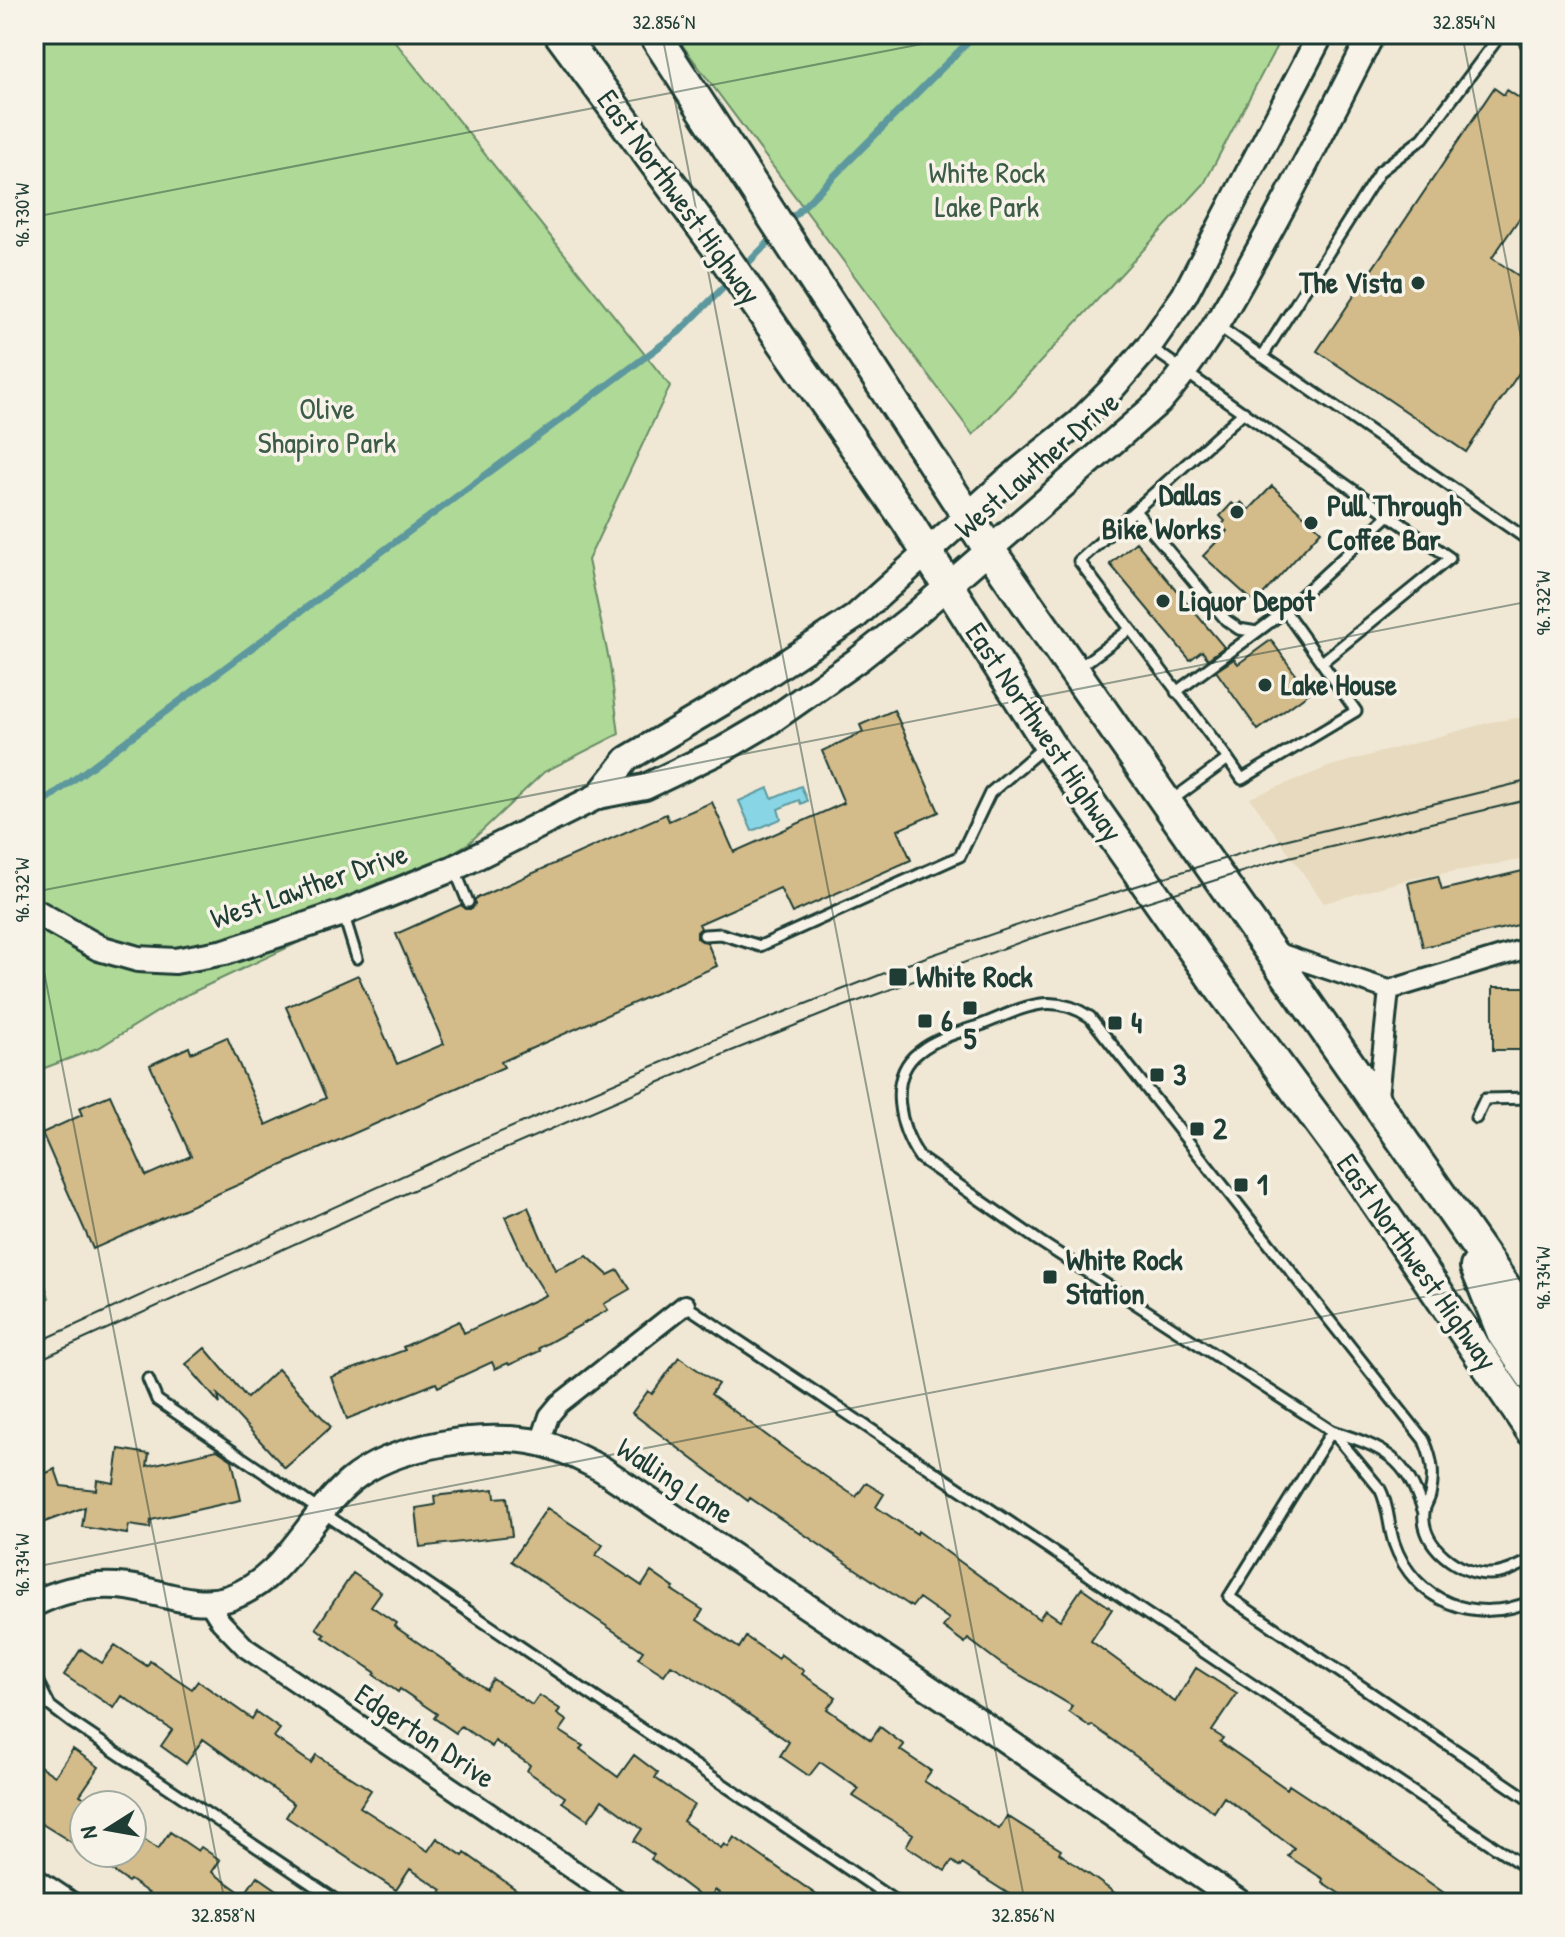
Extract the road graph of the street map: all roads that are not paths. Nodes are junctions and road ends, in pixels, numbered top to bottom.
1 (560, 34) edge
2 (654, 34) edge
3 (1321, 34) edge
4 (1372, 34) edge
5 (1501, 34) edge
6 (1526, 34) edge
7 (1531, 43) edge
8 (1217, 325) junction
9 (1149, 346) junction
10 (1262, 357) junction
11 (1186, 372) junction
12 (1244, 412) junction
13 (1136, 512) junction
14 (1389, 515) junction
15 (967, 516) junction
16 (1531, 542) edge
17 (989, 549) junction
18 (928, 553) junction
19 (947, 586) junction
20 (1285, 611) junction
21 (1129, 630) junction
22 (1257, 632) junction
23 (1322, 662) junction
24 (1074, 671) junction
25 (1176, 692) junction
26 (702, 716) junction
27 (1048, 743) junction
28 (722, 750) junction
29 (1228, 759) junction
30 (598, 796) junction
31 (1166, 804) junction
32 (454, 868) junction
33 (468, 902) dead end
34 (34, 911) edge
35 (343, 913) junction
36 (704, 935) dead end
37 (1531, 947) edge
38 (1267, 949) junction
39 (357, 958) dead end
40 (1389, 990) junction
41 (1531, 1098) edge
42 (1377, 1107) junction
43 (1476, 1118) dead end
44 (1455, 1219) junction
45 (685, 1305) joint
46 (1531, 1324) edge
47 (1531, 1375) edge
48 (148, 1379) dead end
49 (1531, 1430) edge
50 (1332, 1431) junction
51 (540, 1443) junction
52 (321, 1513) junction
53 (1424, 1513) junction
54 (1531, 1560) edge
55 (1531, 1601) edge
56 (209, 1603) junction
57 (34, 1604) edge
58 (34, 1675) edge
59 (1531, 1801) edge
60 (1531, 1871) edge
61 (34, 1877) edge
62 (73, 1903) edge
63 (340, 1903) edge
64 (622, 1903) edge
65 (898, 1903) edge
66 (1240, 1903) edge

1 - 18 main road, East Northwest Highway
2 - 15 main road, East Northwest Highway
3 - 9 street, West Lawther Drive
4 - 8 street, West Lawther Drive
5 - 10 lane
6 - 7 street
8 - 10 lane
8 - 11 street, West Lawther Drive
9 - 11 lane
9 - 15 street, West Lawther Drive
10 - 16 lane
11 - 12 lane
11 - 17 street, West Lawther Drive
12 - 13 lane
12 - 14 lane
13 - 21 lane
13 - 22 lane
14 - 20 lane
14 - 23 lane
15 - 17 main road, East Northwest Highway
15 - 18 street, West Lawther Drive
17 - 19 street, West Lawther Drive
17 - 24 main road, East Northwest Highway
18 - 19 main road, East Northwest Highway
18 - 26 street, West Lawther Drive
19 - 27 main road, East Northwest Highway
19 - 28 street, West Lawther Drive
20 - 22 lane
20 - 23 lane
21 - 24 lane
21 - 25 lane
22 - 25 lane
23 - 29 lane
24 - 31 main road, East Northwest Highway
25 - 29 lane
26 - 28 street
26 - 30 street, West Lawther Drive
27 - 36 lane
27 - 49 main road, East Northwest Highway
28 - 30 street, West Lawther Drive
29 - 31 lane
30 - 32 street, West Lawther Drive
31 - 38 main road, East Northwest Highway
32 - 33 lane
32 - 35 street, West Lawther Drive
34 - 35 street, West Lawther Drive
35 - 39 lane
37 - 40 street
38 - 40 street
38 - 42 main road, East Northwest Highway
40 - 42 street
41 - 43 lane
42 - 44 main road, East Northwest Highway
44 - 46 main road, East Northwest Highway
44 - 47 main road
45 - 51 street
45 - 60 lane
48 - 52 lane
50 - 53 lane
50 - 53 lane
50 - 55 lane
50 - 59 lane
51 - 52 street, Walling Lane
51 - 66 street, Walling Lane
52 - 56 street, Walling Lane
52 - 65 lane
53 - 54 lane
56 - 57 street
56 - 64 street, Edgerton Drive
58 - 63 lane
61 - 62 street

